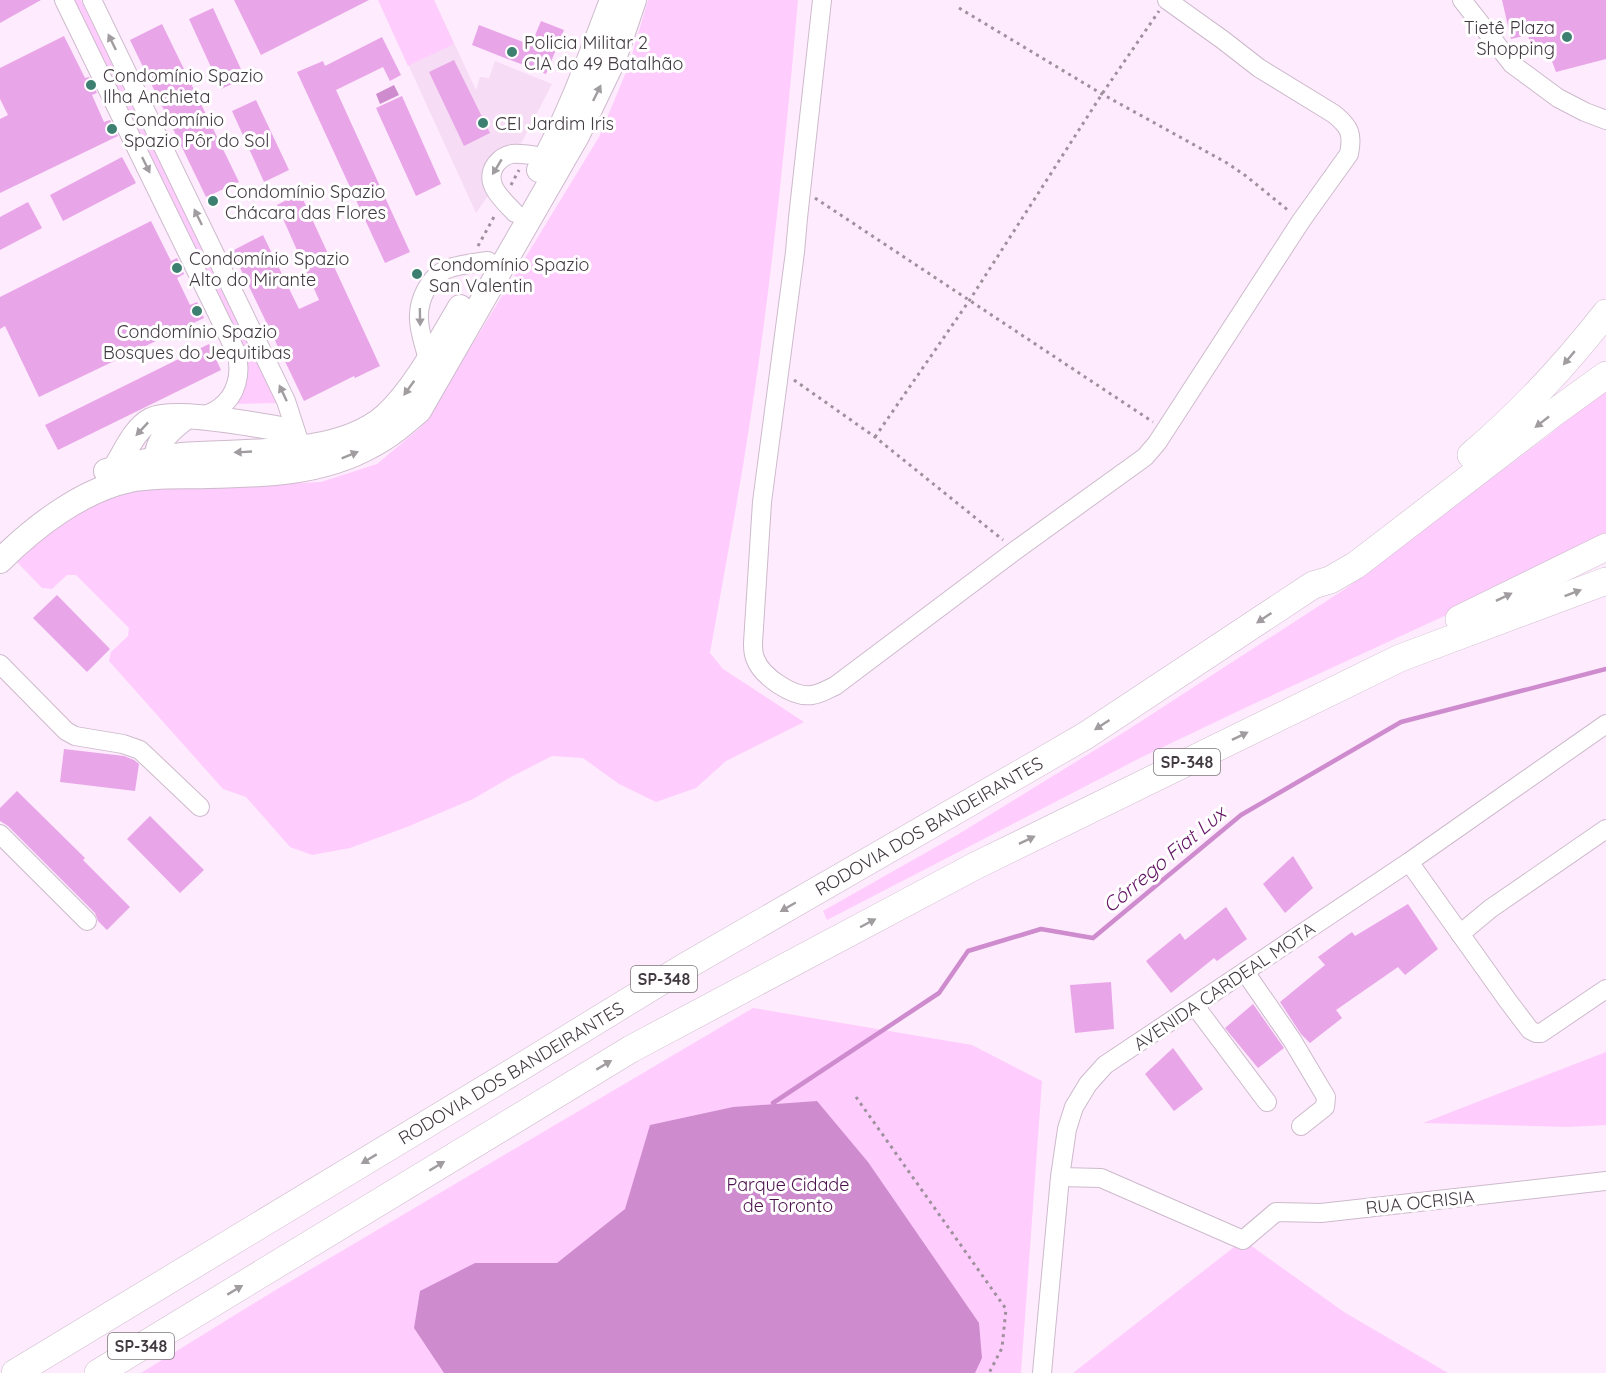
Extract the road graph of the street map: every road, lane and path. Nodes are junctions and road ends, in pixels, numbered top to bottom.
1 (64, 0) edge
2 (92, 0) edge
3 (612, 0) edge
4 (634, 0) edge
5 (822, 0) edge
6 (1167, 0) edge
7 (1462, 0) edge
8 (959, 8) dead end
9 (1102, 94) junction
10 (1606, 120) edge
11 (536, 156) junction
12 (801, 189) junction
13 (509, 206) junction
14 (1301, 221) junction
15 (477, 263) junction
16 (969, 301) junction
17 (1606, 313) edge
18 (428, 360) junction
19 (780, 370) junction
20 (1606, 375) edge
21 (193, 417) junction
22 (1166, 430) junction
23 (875, 437) junction
24 (302, 448) junction
25 (115, 468) junction
26 (156, 468) junction
27 (294, 471) junction
28 (0, 541) edge
29 (1016, 550) junction
30 (1600, 550) edge
31 (0, 561) edge
32 (1606, 581) edge
33 (1313, 585) junction
34 (1400, 658) junction
35 (0, 664) edge
36 (1606, 724) edge
37 (200, 807) dead end
38 (1606, 829) edge
39 (0, 834) edge
40 (1409, 862) junction
41 (87, 921) dead end
42 (1460, 934) junction
43 (1245, 972) junction
44 (1606, 989) edge
45 (1195, 1006) junction
46 (856, 1097) dead end
47 (1267, 1102) dead end
48 (1301, 1126) dead end
49 (1060, 1177) junction
50 (1606, 1181) edge
51 (15, 1373) edge
52 (98, 1373) edge
53 (988, 1373) edge
54 (1042, 1373) edge

1 -> 21 street
24 -> 2 street
3 - 11 main road
27 -> 4 main road
5 - 12 street
6 - 9 path
6 - 14 street
7 - 10 street
8 - 9 path
9 - 14 path
9 - 16 path
11 - 13 main road
11 - 13 path
11 -> 13 street
12 - 16 path
12 - 19 street
13 - 15 main road
13 - 15 path
14 - 22 street
15 - 18 main road
15 -> 18 street
16 - 22 path
16 - 23 path
17 -> 33 highway
18 -> 24 main road
19 - 23 path
19 - 29 street
20 -> 33 highway
21 - 24 main road
21 -> 25 main road
21 - 26 main road
22 - 29 street
23 - 29 path
24 -> 26 main road
24 - 27 main road
25 - 26 main road
25 - 28 main road
26 - 27 main road
26 - 31 main road
34 -> 30 highway
34 -> 32 highway
33 -> 51 highway, RODOVIA DOS BANDEIRANTES / SP-348
52 -> 34 highway, SP-348
35 - 37 street
36 - 40 street, AVENIDA CARDEAL MOTA
38 - 42 street
39 - 41 street
40 - 42 street
40 - 43 street, AVENIDA CARDEAL MOTA
42 - 44 street
43 - 45 street, AVENIDA CARDEAL MOTA
43 - 48 street
45 - 47 street
45 - 49 street, AVENIDA CARDEAL MOTA
46 - 53 path
49 - 50 street, RUA OCRISIA
49 - 54 street, AVENIDA CARDEAL MOTA

